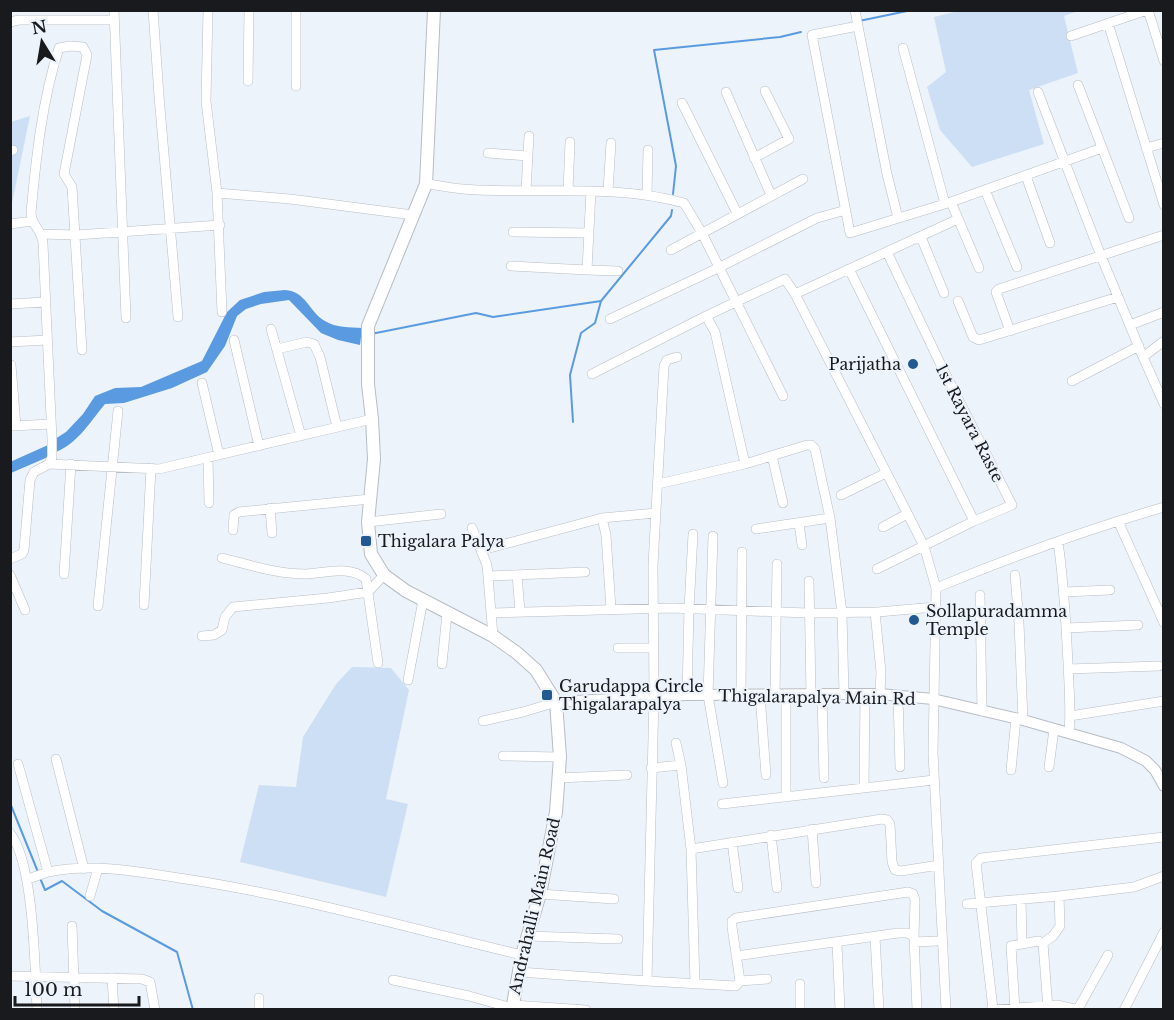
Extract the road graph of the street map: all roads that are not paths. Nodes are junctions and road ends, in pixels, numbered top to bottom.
1 (153, 10) edge
2 (208, 10) edge
3 (249, 10) edge
4 (296, 10) edge
5 (434, 10) edge
6 (855, 10) edge
7 (1147, 10) edge
8 (114, 15) edge
9 (10, 22) edge
10 (1108, 23) junction
11 (858, 26) junction
12 (1071, 36) dead end
13 (903, 48) dead end
14 (1164, 61) edge
15 (248, 81) dead end
16 (1078, 85) dead end
17 (296, 86) dead end
18 (765, 91) dead end
19 (726, 92) dead end
20 (1038, 92) dead end
21 (682, 103) dead end
22 (529, 136) dead end
23 (570, 142) dead end
24 (611, 143) dead end
25 (1164, 143) edge
26 (1101, 148) junction
27 (1146, 148) junction
28 (648, 150) dead end
29 (488, 153) dead end
30 (528, 156) junction
31 (754, 158) junction
32 (1065, 161) junction
33 (1026, 176) junction
34 (803, 179) dead end
35 (426, 184) junction
36 (526, 190) junction
37 (985, 190) junction
38 (568, 191) junction
39 (591, 191) junction
40 (608, 191) junction
41 (217, 193) junction
42 (647, 194) junction
43 (771, 195) junction
44 (948, 203) junction
45 (1164, 205) edge
46 (846, 210) junction
47 (737, 213) junction
48 (413, 215) junction
49 (898, 218) junction
50 (1129, 218) dead end
51 (958, 219) junction
52 (32, 221) junction
53 (10, 224) edge
54 (219, 225) junction
55 (171, 229) junction
56 (123, 232) junction
57 (513, 232) dead end
58 (589, 233) junction
59 (702, 233) junction
60 (42, 234) junction
61 (76, 235) junction
62 (1164, 235) edge
63 (921, 237) junction
64 (1050, 243) dead end
65 (671, 250) dead end
66 (887, 252) junction
67 (1101, 256) junction
68 (512, 266) dead end
69 (1017, 267) dead end
70 (718, 268) junction
71 (979, 268) dead end
72 (849, 269) junction
73 (587, 270) junction
74 (618, 271) dead end
75 (944, 293) dead end
76 (795, 294) junction
77 (1118, 297) junction
78 (958, 301) dead end
79 (45, 302) junction
80 (736, 302) junction
81 (10, 304) edge
82 (222, 312) dead end
83 (1164, 312) edge
84 (706, 316) junction
85 (126, 318) dead end
86 (178, 318) dead end
87 (610, 319) dead end
88 (1130, 325) junction
89 (271, 329) dead end
90 (1010, 331) junction
91 (47, 340) junction
92 (234, 340) dead end
93 (1164, 341) edge
94 (10, 342) edge
95 (1139, 346) junction
96 (277, 349) junction
97 (82, 350) dead end
98 (677, 357) dead end
99 (1143, 357) junction
100 (11, 364) edge
101 (592, 374) dead end
102 (1072, 381) dead end
103 (202, 383) dead end
104 (11, 386) edge
105 (783, 396) dead end
106 (1164, 404) edge
107 (118, 411) dead end
108 (372, 419) junction
109 (51, 424) junction
110 (13, 426) edge
111 (337, 428) junction
112 (301, 436) junction
113 (259, 446) junction
114 (219, 455) junction
115 (772, 456) junction
116 (208, 458) junction
117 (51, 460) junction
118 (71, 464) junction
119 (745, 464) junction
120 (111, 466) junction
121 (151, 468) junction
122 (886, 473) junction
123 (658, 484) junction
124 (841, 495) dead end
125 (370, 499) junction
126 (209, 503) dead end
127 (783, 503) dead end
128 (270, 508) junction
129 (1163, 509) edge
130 (656, 513) junction
131 (907, 513) junction
132 (441, 514) dead end
133 (602, 518) junction
134 (830, 518) junction
135 (974, 521) junction
136 (1118, 521) junction
137 (368, 522) junction
138 (799, 523) junction
139 (883, 527) dead end
140 (472, 528) dead end
141 (233, 530) dead end
142 (756, 530) dead end
143 (272, 532) dead end
144 (693, 534) dead end
145 (713, 536) dead end
146 (1058, 542) junction
147 (802, 545) dead end
148 (924, 546) junction
149 (482, 550) junction
150 (742, 552) dead end
151 (222, 558) dead end
152 (10, 559) edge
153 (777, 564) dead end
154 (877, 568) dead end
155 (585, 572) dead end
156 (64, 574) dead end
157 (10, 575) edge
158 (384, 575) junction
159 (517, 575) junction
160 (1015, 575) dead end
161 (489, 576) junction
162 (809, 581) dead end
163 (936, 588) junction
164 (1110, 590) dead end
165 (368, 592) junction
166 (1064, 592) junction
167 (980, 595) dead end
168 (423, 600) junction
169 (144, 605) dead end
170 (98, 606) dead end
171 (935, 607) junction
172 (611, 609) junction
173 (652, 609) junction
174 (689, 609) junction
175 (711, 609) junction
176 (25, 610) dead end
177 (741, 610) junction
178 (520, 611) junction
179 (777, 611) junction
180 (875, 612) junction
181 (447, 613) junction
182 (492, 613) junction
183 (810, 613) junction
184 (842, 613) junction
185 (1164, 623) edge
186 (1138, 625) dead end
187 (1066, 628) junction
188 (202, 636) dead end
189 (493, 636) junction
190 (618, 648) dead end
191 (653, 648) junction
192 (378, 663) dead end
193 (442, 664) dead end
194 (1159, 666) dead end
195 (1068, 669) junction
196 (408, 680) dead end
197 (822, 694) junction
198 (844, 694) junction
199 (880, 694) junction
200 (687, 695) junction
201 (708, 695) junction
202 (741, 695) junction
203 (760, 695) junction
204 (780, 695) junction
205 (810, 695) junction
206 (865, 695) junction
207 (898, 696) junction
208 (654, 697) junction
209 (933, 699) junction
210 (1164, 701) edge
211 (556, 702) junction
212 (982, 711) junction
213 (1070, 716) junction
214 (1019, 719) junction
215 (483, 721) dead end
216 (1054, 729) junction
217 (1069, 733) junction
218 (676, 743) dead end
219 (503, 756) dead end
220 (560, 757) junction
221 (56, 759) dead end
222 (18, 764) dead end
223 (681, 765) junction
224 (900, 767) dead end
225 (1049, 767) dead end
226 (651, 768) junction
227 (1011, 770) dead end
228 (627, 775) dead end
229 (766, 775) dead end
230 (824, 777) dead end
231 (558, 778) junction
232 (934, 780) junction
233 (723, 783) dead end
234 (1164, 786) edge
235 (864, 788) junction
236 (786, 797) junction
237 (722, 804) dead end
238 (812, 829) junction
239 (10, 833) edge
240 (771, 835) junction
241 (1164, 837) edge
242 (732, 842) junction
243 (691, 849) junction
244 (939, 865) junction
245 (98, 868) junction
246 (84, 869) junction
247 (38, 876) junction
248 (1164, 876) edge
249 (816, 883) dead end
250 (738, 888) dead end
251 (777, 888) dead end
252 (540, 894) junction
253 (90, 896) dead end
254 (1059, 896) junction
255 (614, 899) dead end
256 (1021, 899) junction
257 (980, 902) junction
258 (967, 904) dead end
259 (72, 926) dead end
260 (1164, 932) edge
261 (528, 936) junction
262 (875, 937) junction
263 (618, 939) dead end
264 (914, 940) junction
265 (937, 941) dead end
266 (837, 942) junction
267 (1043, 942) junction
268 (1022, 943) junction
269 (522, 955) junction
270 (1108, 955) dead end
271 (736, 956) junction
272 (519, 972) junction
273 (10, 975) edge
274 (35, 976) junction
275 (74, 978) junction
276 (112, 978) junction
277 (767, 979) dead end
278 (393, 980) dead end
279 (647, 981) junction
280 (740, 981) junction
281 (695, 984) junction
282 (800, 984) dead end
283 (259, 998) dead end
284 (512, 1007) edge
285 (1048, 1007) edge
286 (992, 1009) edge
287 (1015, 1009) edge
288 (1078, 1009) edge
289 (37, 1010) edge
290 (75, 1010) edge
291 (114, 1010) edge
292 (155, 1010) edge
293 (259, 1010) edge
294 (586, 1010) edge
295 (800, 1010) edge
296 (840, 1010) edge
297 (879, 1010) edge
298 (917, 1010) edge
299 (946, 1010) edge
300 (1124, 1010) edge

1 - 55 street
2 - 41 street
3 - 15 street
4 - 17 street
5 - 35 main road, Andrahalli Main Road
6 - 11 street
7 - 10 street
7 - 14 street
8 - 9 street
8 - 56 street
10 - 12 street
10 - 27 street
11 - 46 street
11 - 49 street
13 - 44 street
16 - 26 street
18 - 31 street
19 - 31 street
20 - 32 street
21 - 47 street
22 - 30 street
23 - 38 street
24 - 40 street
25 - 27 street
26 - 32 street
26 - 50 street
27 - 45 street
28 - 42 street
29 - 30 street
30 - 36 street
31 - 43 street
32 - 33 street
32 - 67 street
33 - 37 street
33 - 64 street
34 - 43 street
35 - 36 street
35 - 48 main road, Andrahalli Main Road
36 - 38 street
37 - 44 street
37 - 69 street
38 - 39 street
39 - 40 street
39 - 58 street
40 - 42 street
41 - 48 street
41 - 54 street
42 - 59 street
43 - 47 street
44 - 49 street
44 - 51 street
46 - 49 street
46 - 70 street
47 - 59 street
48 - 108 main road, Andrahalli Main Road
51 - 63 street
51 - 71 street
52 - 53 street
52 - 60 street
52 - 61 street
54 - 55 street
54 - 82 street
55 - 56 street
55 - 86 street
56 - 61 street
56 - 85 street
57 - 58 street
58 - 73 street
59 - 65 street
59 - 70 street
60 - 61 street
60 - 79 street
61 - 97 street
62 - 67 street
63 - 66 street
63 - 75 street
66 - 72 street
66 - 135 street, 1st Rayara Raste
67 - 77 street
67 - 90 street
68 - 73 street
70 - 80 street
70 - 87 street
72 - 76 street
72 - 135 street
73 - 74 street
76 - 80 street
76 - 122 street
77 - 88 street
77 - 90 street
78 - 90 street
79 - 81 street
79 - 91 street
80 - 84 street
80 - 105 street
83 - 88 street
84 - 101 street
84 - 119 street
88 - 95 street
89 - 96 street
91 - 94 street
91 - 109 street
92 - 113 street
93 - 99 street
95 - 99 street
95 - 102 street
96 - 111 street
96 - 112 street
98 - 123 street
99 - 106 street
100 - 104 street
103 - 114 street
104 - 110 street
107 - 120 street
108 - 111 street
108 - 125 main road, Andrahalli Main Road
109 - 110 street
109 - 117 street
111 - 112 street
112 - 113 street
113 - 114 street
114 - 116 street
115 - 119 street
115 - 127 street
115 - 134 street
116 - 121 street
116 - 126 street
117 - 118 street
117 - 152 street
118 - 120 street
118 - 156 street
119 - 123 street
120 - 121 street
120 - 170 street
121 - 169 street
122 - 124 street
122 - 131 street
123 - 130 street
125 - 128 street
125 - 137 main road, Andrahalli Main Road
128 - 141 street
128 - 143 street
129 - 136 street
130 - 133 street
130 - 173 street
131 - 139 street
131 - 148 street
132 - 137 street
133 - 149 street
133 - 172 street
134 - 138 street
134 - 184 street
135 - 148 street, 1st Rayara Raste
136 - 146 street
136 - 185 street
137 - 158 main road, Andrahalli Main Road
138 - 142 street
138 - 147 street
140 - 149 street
144 - 174 street
145 - 175 street
146 - 163 street
146 - 166 street
148 - 154 street, 1st Rayara Raste
148 - 163 street
149 - 161 street
150 - 177 street
151 - 165 street
153 - 179 street
155 - 159 street
157 - 176 street
158 - 165 street
158 - 168 main road, Andrahalli Main Road
159 - 161 street
159 - 178 street
160 - 214 street
161 - 182 street
162 - 183 street
163 - 171 street
164 - 166 street
165 - 188 street
165 - 192 street
166 - 187 street
167 - 212 street
168 - 181 main road, Andrahalli Main Road
168 - 196 street
171 - 180 street
171 - 209 street
172 - 173 street
172 - 178 street
173 - 174 street
173 - 191 street
174 - 175 street
174 - 200 street
175 - 177 street
175 - 201 street
177 - 179 street
177 - 202 street
178 - 182 street
179 - 183 street
179 - 204 street
180 - 184 street
180 - 199 street
181 - 189 main road, Andrahalli Main Road
181 - 193 street
182 - 189 street
183 - 184 street
183 - 205 street
184 - 198 street
186 - 187 street
187 - 195 street
189 - 211 main road, Andrahalli Main Road
190 - 191 street
191 - 208 street
194 - 195 street
195 - 213 street
197 - 198 street, Thigalarapalya Main Rd
197 - 205 street, Thigalarapalya Main Rd
197 - 230 street
198 - 206 street, Thigalarapalya Main Rd
199 - 206 street, Thigalarapalya Main Rd
199 - 207 street, Thigalarapalya Main Rd
200 - 201 street, Thigalarapalya Main Rd
200 - 208 street, Thigalarapalya Main Rd
201 - 202 street, Thigalarapalya Main Rd
201 - 233 street
202 - 203 street, Thigalarapalya Main Rd
203 - 204 street, Thigalarapalya Main Rd
203 - 229 street
204 - 205 street, Thigalarapalya Main Rd
204 - 236 street
206 - 235 street
207 - 209 street, Thigalarapalya Main Rd
207 - 224 street
208 - 211 street, Thigalarapalya Main Rd
208 - 226 street
209 - 212 street, Thigalarapalya Main Rd
209 - 232 street
210 - 213 street
211 - 215 street
211 - 220 main road, Andrahalli Main Road
212 - 214 street, Thigalarapalya Main Rd
213 - 217 street
214 - 216 street, Thigalarapalya Main Rd
214 - 227 street
216 - 217 street, Thigalarapalya Main Rd
216 - 225 street
217 - 234 street, Thigalarapalya Main Rd
218 - 223 street
219 - 220 street
220 - 231 main road, Andrahalli Main Road
221 - 246 street
222 - 247 street
223 - 226 street
223 - 243 street
226 - 279 street
228 - 231 street
231 - 252 main road, Andrahalli Main Road
232 - 235 street
232 - 244 street
235 - 236 street
236 - 237 street
238 - 240 street
238 - 244 street
238 - 249 street
239 - 247 street
240 - 242 street
240 - 251 street
241 - 257 street
242 - 243 street
242 - 250 street
243 - 281 street
244 - 299 street
245 - 246 street
245 - 253 street
245 - 269 street
246 - 247 street
247 - 274 street
248 - 254 street
252 - 255 street
252 - 261 main road, Andrahalli Main Road
254 - 256 street
254 - 267 street
256 - 257 street
256 - 268 street
257 - 258 street
257 - 286 street
259 - 275 street
260 - 300 street
261 - 263 street
261 - 269 main road, Andrahalli Main Road
262 - 264 street
262 - 266 street
262 - 297 street
264 - 265 street
264 - 271 street
264 - 298 street
266 - 271 street
266 - 296 street
267 - 268 street
267 - 285 street
268 - 287 street
269 - 272 main road, Andrahalli Main Road
270 - 288 street
271 - 280 street
272 - 279 street
272 - 284 main road, Andrahalli Main Road
273 - 274 street
274 - 275 street
274 - 289 street
275 - 276 street
275 - 290 street
276 - 291 street
276 - 292 street
277 - 280 street
278 - 284 street
279 - 281 street
280 - 281 street
282 - 295 street
283 - 293 street
284 - 294 street
285 - 287 street
285 - 288 street
286 - 287 street

